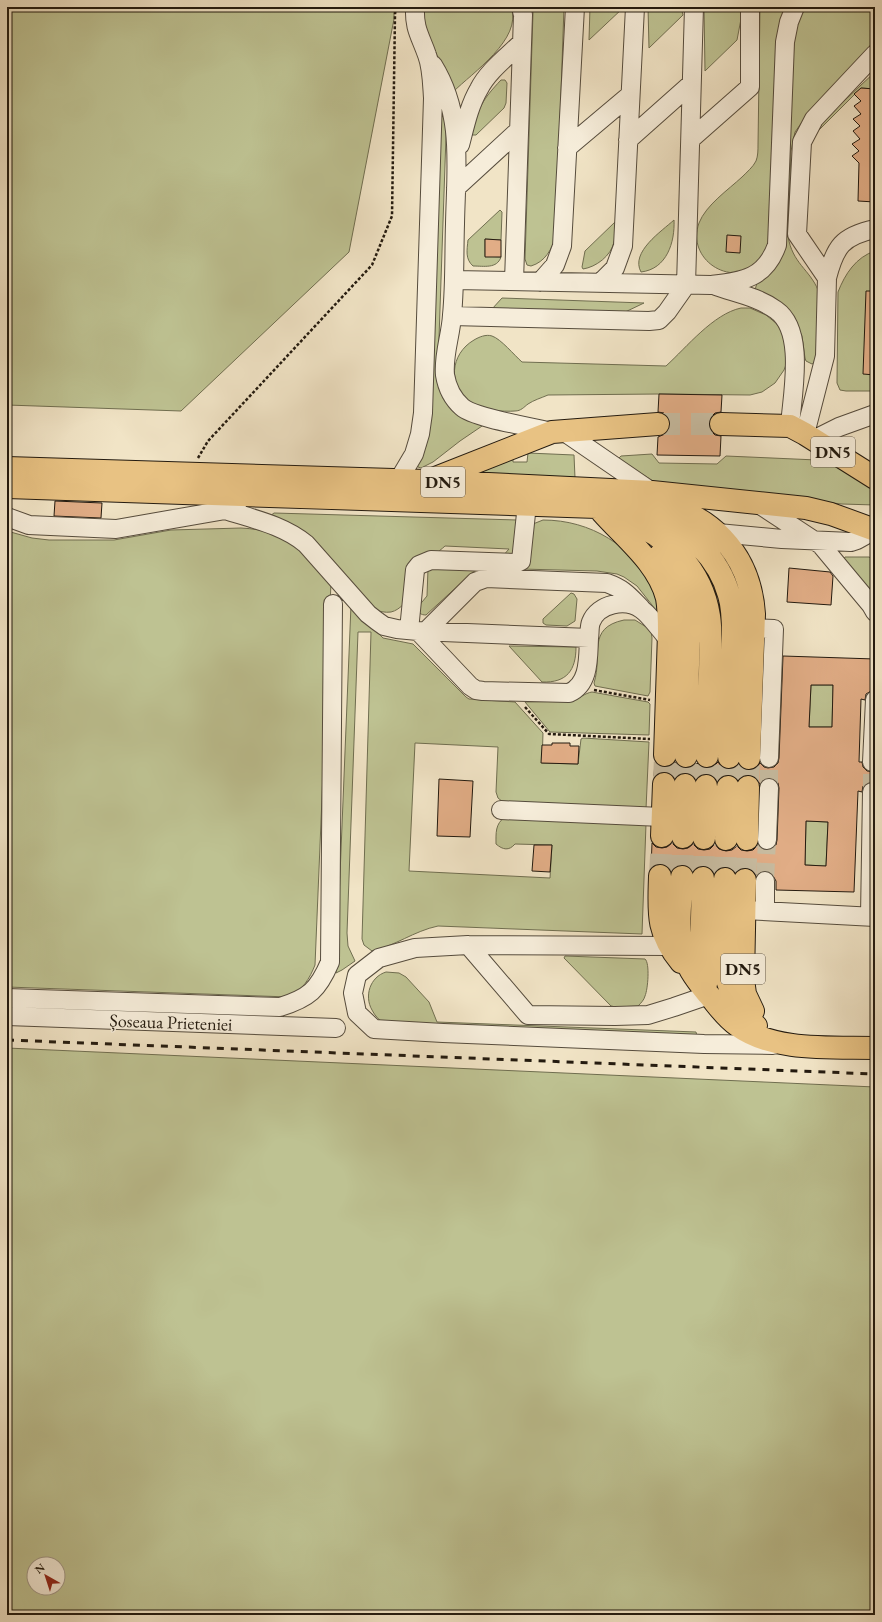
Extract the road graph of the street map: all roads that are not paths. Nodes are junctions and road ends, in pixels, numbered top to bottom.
1 (415, 7) edge
2 (521, 7) edge
3 (576, 7) edge
4 (635, 7) edge
5 (694, 7) edge
6 (750, 7) edge
7 (795, 7) edge
8 (521, 43) junction
9 (875, 54) edge
10 (428, 56) junction
11 (691, 84) junction
12 (630, 95) junction
13 (519, 130) junction
14 (691, 139) junction
15 (628, 140) junction
16 (567, 148) junction
17 (458, 155) junction
18 (456, 188) junction
19 (875, 229) edge
20 (827, 278) junction
21 (454, 280) junction
22 (514, 281) junction
23 (540, 282) junction
24 (600, 283) junction
25 (686, 284) junction
26 (711, 285) junction
27 (452, 316) junction
28 (875, 414) edge
29 (658, 424) tunnel mouth
30 (721, 424) tunnel mouth
31 (557, 431) junction
32 (803, 433) junction
33 (7, 468) edge
34 (872, 472) edge
35 (398, 481) junction
36 (426, 481) junction
37 (7, 487) edge
38 (652, 492) junction
39 (300, 496) junction
40 (756, 502) junction
41 (527, 504) junction
42 (597, 507) junction
43 (225, 510) junction
44 (7, 517) edge
45 (875, 530) edge
46 (718, 533) junction
47 (815, 541) junction
48 (333, 604) dead end
49 (641, 609) junction
50 (875, 612) edge
51 (418, 631) junction
52 (589, 638) junction
53 (668, 639) junction
54 (875, 700) edge
55 (665, 747) tunnel mouth
56 (696, 756) tunnel mouth
57 (872, 762) dead end
58 (748, 787) joint
59 (872, 792) dead end
60 (501, 810) dead end
61 (662, 827) joint
62 (694, 837) tunnel mouth
63 (746, 839) joint
64 (660, 876) tunnel mouth
65 (754, 910) junction
66 (872, 916) edge
67 (468, 945) junction
68 (669, 946) junction
69 (694, 978) junction
70 (709, 995) junction
71 (7, 998) edge
72 (7, 1016) edge
73 (336, 1028) dead end
74 (783, 1045) junction
75 (875, 1048) edge

1 - 10 lane
2 - 8 lane
3 - 16 lane
4 - 12 lane
5 - 11 lane
6 - 14 lane
7 - 26 lane
8 - 13 lane
8 - 17 lane
9 - 20 lane
10 - 17 lane
10 - 35 lane
11 - 14 lane
11 - 15 lane
12 - 15 lane
12 - 16 lane
13 - 18 lane
13 - 22 lane
14 - 25 lane
15 - 24 lane
16 - 23 lane
17 - 18 lane
18 - 21 lane
19 - 20 lane
20 - 32 lane
21 - 22 lane
21 - 27 lane
22 - 23 lane
23 - 24 lane
24 - 25 lane
25 - 26 lane
25 - 27 lane
26 - 32 lane
27 - 31 lane
28 - 32 lane
29 - 31 highway, DN5
30 - 32 highway, DN5
31 - 36 highway, DN5
31 - 38 lane
32 - 34 highway, DN5
33 - 35 highway, DN5
35 - 36 highway, DN5
36 - 38 highway, DN5
37 - 39 highway, DN5
38 - 40 highway, DN5
39 - 41 highway, DN5
39 - 43 lane
40 - 45 highway, DN5
40 - 47 lane
41 - 42 highway, DN5
41 - 51 lane
42 - 46 highway, DN5
42 - 46 highway, DN5
42 - 53 highway
42 - 56 highway, DN5
43 - 44 lane
43 - 51 lane
45 - 47 lane
46 - 47 lane
47 - 50 lane
48 - 71 lane
49 - 51 lane
49 - 52 lane
49 - 53 lane
51 - 52 lane
51 - 52 lane
53 - 55 highway
54 - 57 lane
58 - 63 highway
58 - 63 lane
59 - 66 lane
60 - 61 lane
61 - 62 highway
64 - 68 highway, DN5
65 - 66 lane
65 - 74 highway, DN5
65 - 74 highway, DN5
67 - 68 lane
67 - 70 lane
67 - 74 lane
68 - 69 highway, DN5
69 - 70 highway, DN5
69 - 70 highway, DN5
70 - 74 highway, DN5
72 - 73 lane, Șoseaua Prieteniei
74 - 75 highway, DN5

